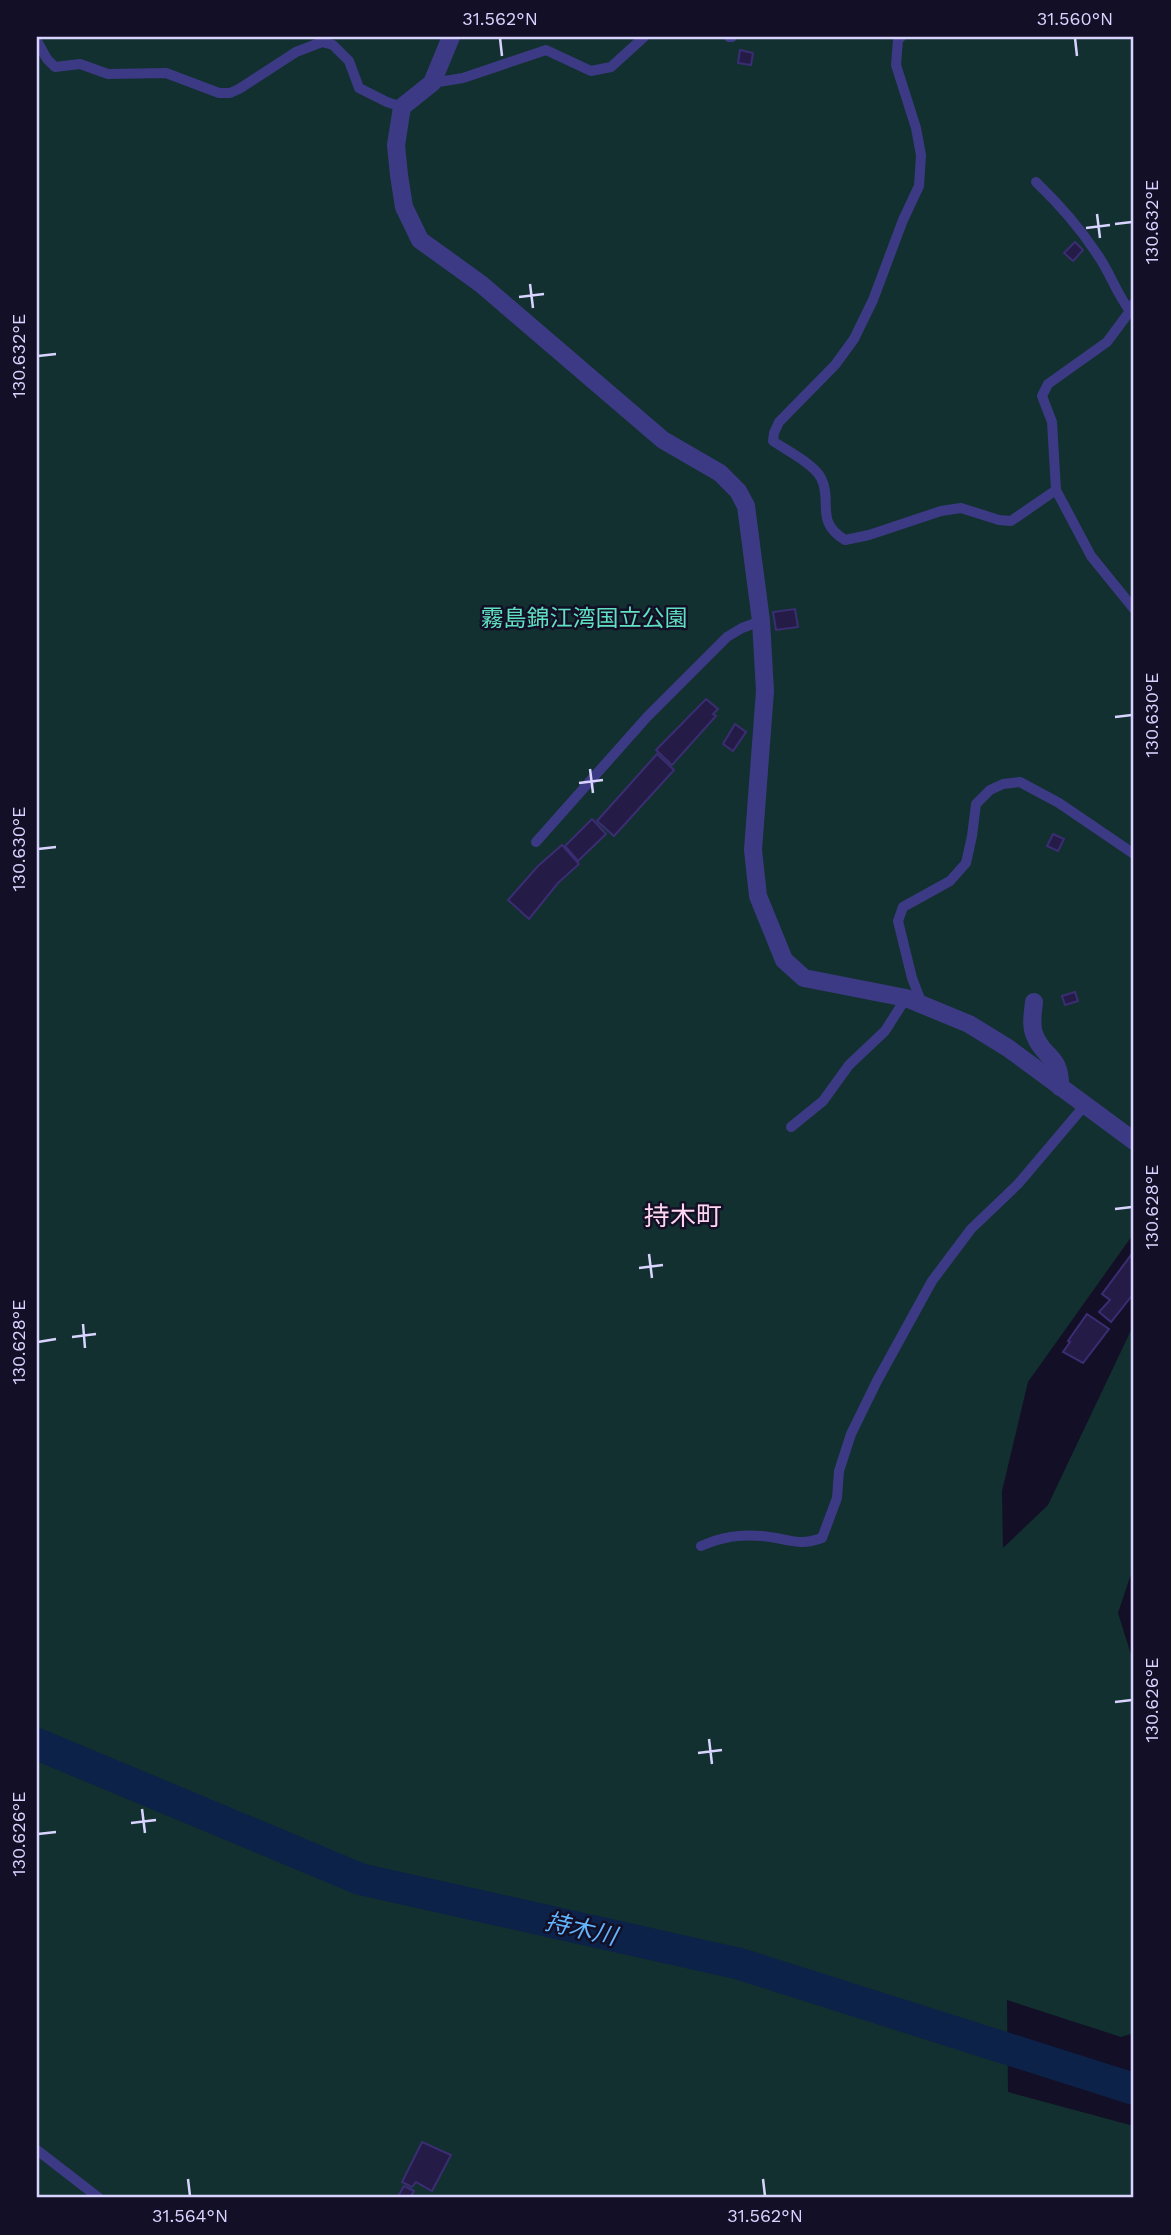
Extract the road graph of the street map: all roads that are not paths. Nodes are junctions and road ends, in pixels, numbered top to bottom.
1 (451, 37) edge
2 (644, 37) edge
3 (901, 37) edge
4 (37, 41) edge
5 (432, 83) junction
6 (402, 107) junction
7 (1037, 182) dead end
8 (1133, 309) edge
9 (1056, 490) junction
10 (1134, 608) edge
11 (761, 621) junction
12 (536, 842) dead end
13 (1134, 854) edge
14 (914, 1001) junction
15 (1034, 1002) dead end
16 (1059, 1087) junction
17 (1085, 1105) junction
18 (791, 1127) dead end
19 (1134, 1141) edge
20 (701, 1546) dead end
21 (37, 2150) edge
22 (99, 2198) edge

1 - 5 street
2 - 5 lane
3 - 9 lane
4 - 6 lane
5 - 6 street
6 - 11 street
7 - 8 lane
8 - 9 lane
9 - 10 lane
11 - 12 lane
11 - 14 street
13 - 14 lane
14 - 16 street
14 - 18 lane
15 - 16 street
16 - 17 street
17 - 19 street
17 - 20 lane
21 - 22 lane

